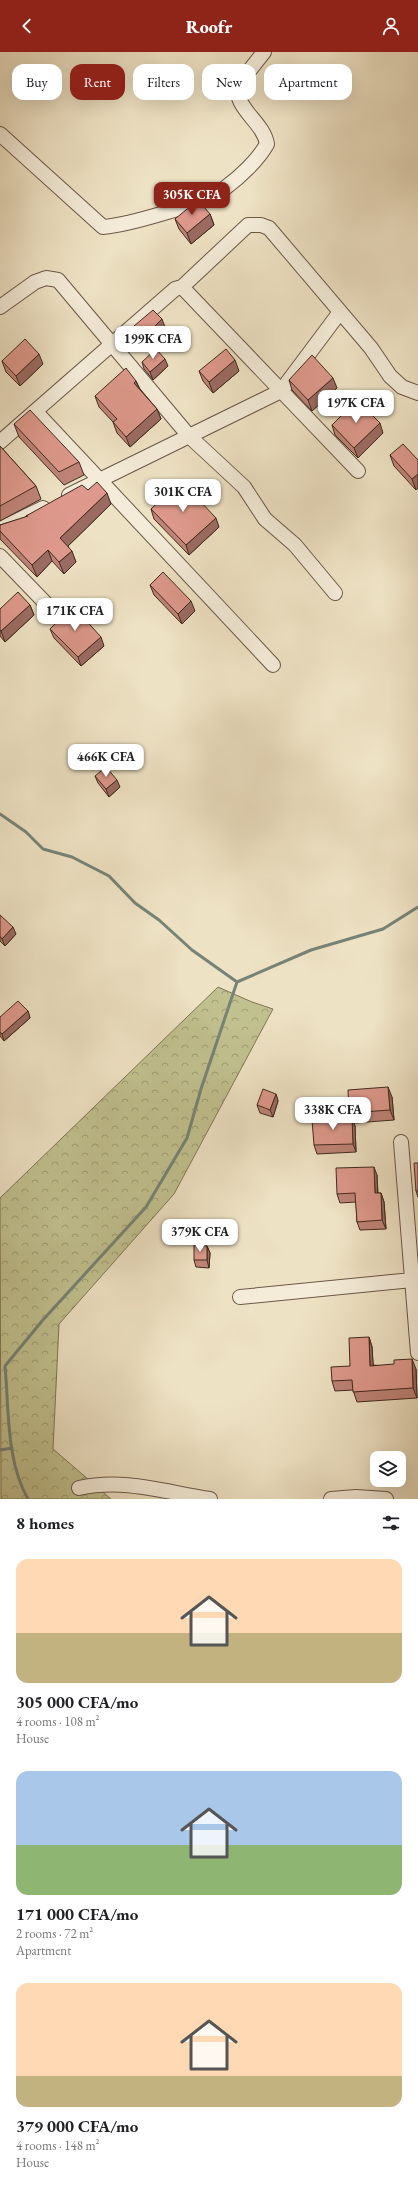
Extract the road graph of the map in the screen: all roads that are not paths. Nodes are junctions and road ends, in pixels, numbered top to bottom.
1 (264, 52) edge
2 (0, 134) edge
3 (182, 288) junction
4 (0, 308) edge
5 (340, 312) junction
6 (112, 345) junction
7 (281, 390) junction
8 (418, 393) edge
9 (36, 412) junction
10 (189, 436) junction
11 (0, 442) edge
12 (358, 471) dead end
13 (99, 480) junction
14 (0, 529) edge
15 (0, 556) edge
16 (335, 593) dead end
17 (57, 615) dead end
18 (273, 665) dead end
19 (402, 1142) dead end
20 (412, 1280) junction
21 (240, 1297) dead end
22 (418, 1353) edge
23 (79, 1488) dead end
24 (210, 1499) edge
25 (331, 1499) edge
26 (386, 1499) edge

1 - 2 street
3 - 5 street
3 - 6 street
3 - 7 street
4 - 6 street
5 - 7 street
5 - 8 street
6 - 9 street
6 - 10 street
7 - 10 street
7 - 12 street
9 - 11 street
9 - 13 street
10 - 13 street
10 - 16 street
13 - 14 street
13 - 18 street
15 - 17 street
19 - 20 street
20 - 21 street
20 - 22 street
23 - 24 street
25 - 26 street

